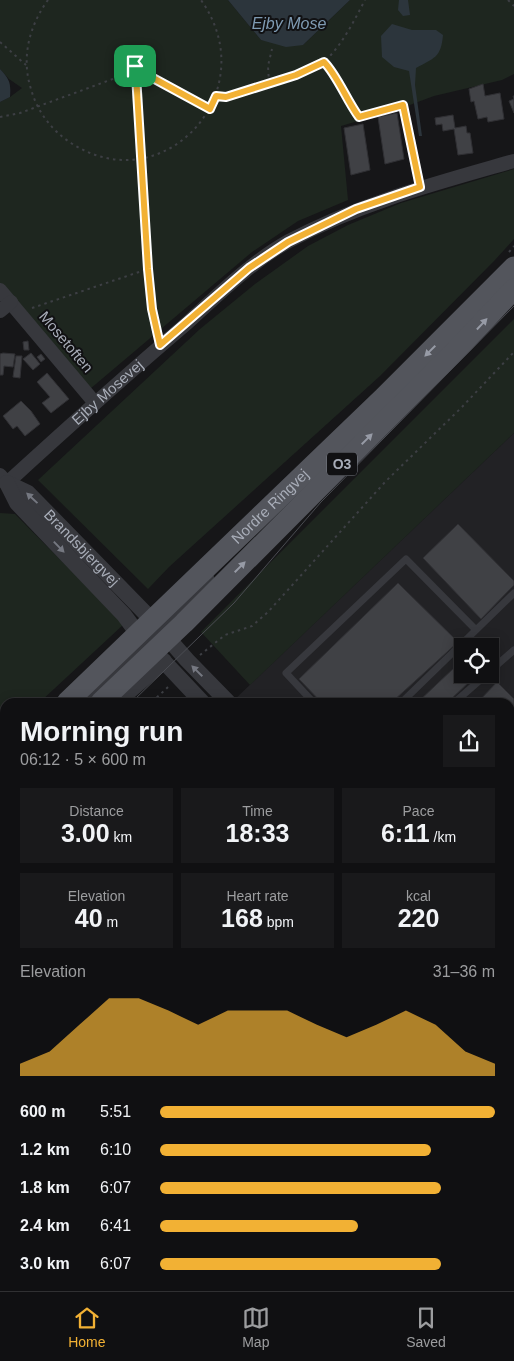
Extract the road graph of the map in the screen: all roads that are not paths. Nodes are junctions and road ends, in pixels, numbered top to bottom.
1 (514, 161) edge
2 (514, 267) edge
3 (514, 289) edge
4 (0, 290) edge
5 (10, 308) edge
6 (95, 403) junction
7 (2, 482) edge
8 (514, 593) edge
9 (476, 630) junction
10 (155, 640) junction
11 (514, 650) edge
12 (499, 663) edge
13 (477, 683) edge
14 (74, 698) edge
15 (90, 698) edge
16 (104, 698) edge
17 (119, 698) edge
18 (198, 698) edge
19 (224, 698) edge
20 (309, 698) edge
21 (406, 698) edge
22 (460, 698) edge

1 - 6 street, Ejby Mosevej
2 -> 10 main road, Nordre Ringvej / O3
10 -> 3 main road, Nordre Ringvej / O3
4 - 5 street, Mosetoften
5 - 6 street, Mosetoften
6 - 7 street, Ejby Mosevej
7 - 10 street, Brandsbjergvej
8 - 9 lane
9 - 20 lane
9 - 21 lane
10 - 14 main road, Nordre Ringvej / O3
10 - 15 street
10 - 16 main road, Nordre Ringvej / O3
10 - 17 street
10 - 18 street
19 -> 10 street
11 - 12 lane
13 - 22 lane

